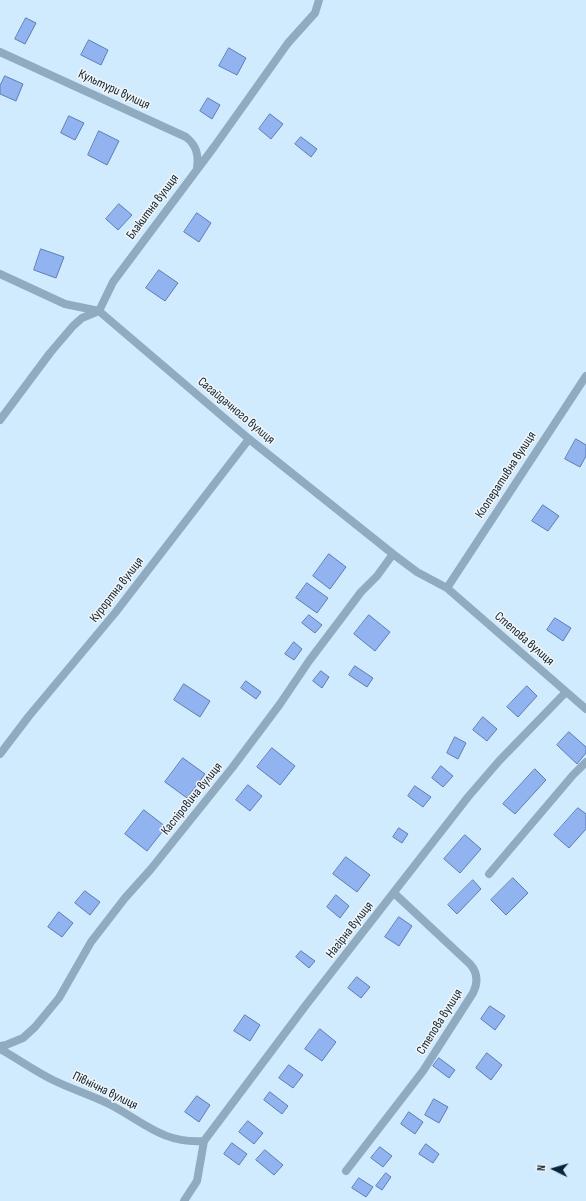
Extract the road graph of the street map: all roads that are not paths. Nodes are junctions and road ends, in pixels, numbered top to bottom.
1 (320, 0) edge
2 (0, 52) edge
3 (197, 168) junction
4 (0, 274) edge
5 (99, 311) junction
6 (586, 376) edge
7 (0, 420) edge
8 (249, 438) junction
9 (393, 554) junction
10 (447, 588) junction
11 (566, 692) junction
12 (586, 709) edge
13 (0, 754) edge
14 (586, 762) edge
15 (489, 874) dead end
16 (394, 893) junction
17 (0, 1047) edge
18 (204, 1141) junction
19 (346, 1171) dead end
20 (184, 1201) edge

1 - 3 street, Блакитна вулиця
2 - 3 street, Культури вулиця
3 - 5 street, Блакитна вулиця
4 - 5 street, Сагайдачного вулиця
5 - 7 street
5 - 8 street, Сагайдачного вулиця
6 - 10 street, Кооперативна вулиця
8 - 9 street, Сагайдачного вулиця
8 - 13 street, Курортна вулиця
9 - 10 street, Сагайдачного вулиця
9 - 17 street, Каспіровича вулиця
10 - 11 street, Степова вулиця
11 - 12 street, Степова вулиця
11 - 16 street, Нагірна вулиця
14 - 15 street
16 - 18 street, Нагірна вулиця
16 - 19 street, Степова вулиця
17 - 18 street, Північна вулиця
18 - 20 street, Нагірна вулиця

